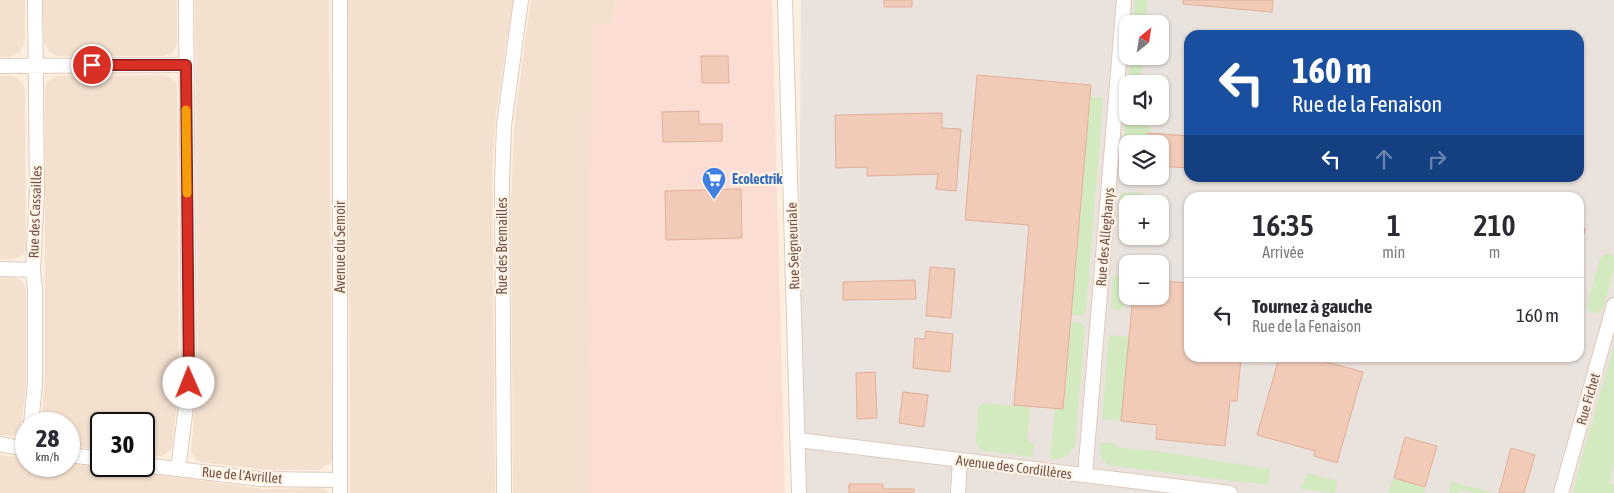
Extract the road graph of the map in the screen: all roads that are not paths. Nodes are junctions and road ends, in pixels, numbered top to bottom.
1 (35, 0) edge
2 (186, 0) edge
3 (340, 0) edge
4 (521, 0) edge
5 (785, 0) edge
6 (1124, 0) edge
7 (186, 65) junction
8 (0, 66) edge
9 (35, 66) junction
10 (0, 269) edge
11 (33, 270) junction
12 (1614, 305) edge
13 (32, 412) edge
14 (798, 440) junction
15 (0, 444) edge
16 (15, 447) edge
17 (960, 460) junction
18 (155, 466) edge
19 (178, 469) junction
20 (1086, 475) junction
21 (340, 486) edge
22 (504, 493) edge
23 (800, 493) edge
24 (958, 493) edge
25 (1230, 493) edge
26 (1561, 493) edge

1 - 9 street, Rue des Cassailles
2 - 7 street
3 - 21 street, Avenue du Semoir
4 - 22 street, Rue des Bremailles
5 - 14 street, Rue Seigneuriale
6 - 20 street, Rue des Alleghanys
7 - 9 street
7 - 19 street
8 - 9 street
9 - 11 street, Rue des Cassailles
10 - 11 street
11 - 13 street, Rue des Cassailles
12 - 26 street, Rue Fichet
14 - 17 street, Avenue des Cordillères
14 - 23 street, Rue Seigneuriale
15 - 16 street
17 - 20 street, Avenue des Cordillères
17 - 24 street
18 - 19 street, Rue de l'Avrillet
19 - 21 street, Rue de l'Avrillet
20 - 25 street, Avenue des Cordillères

